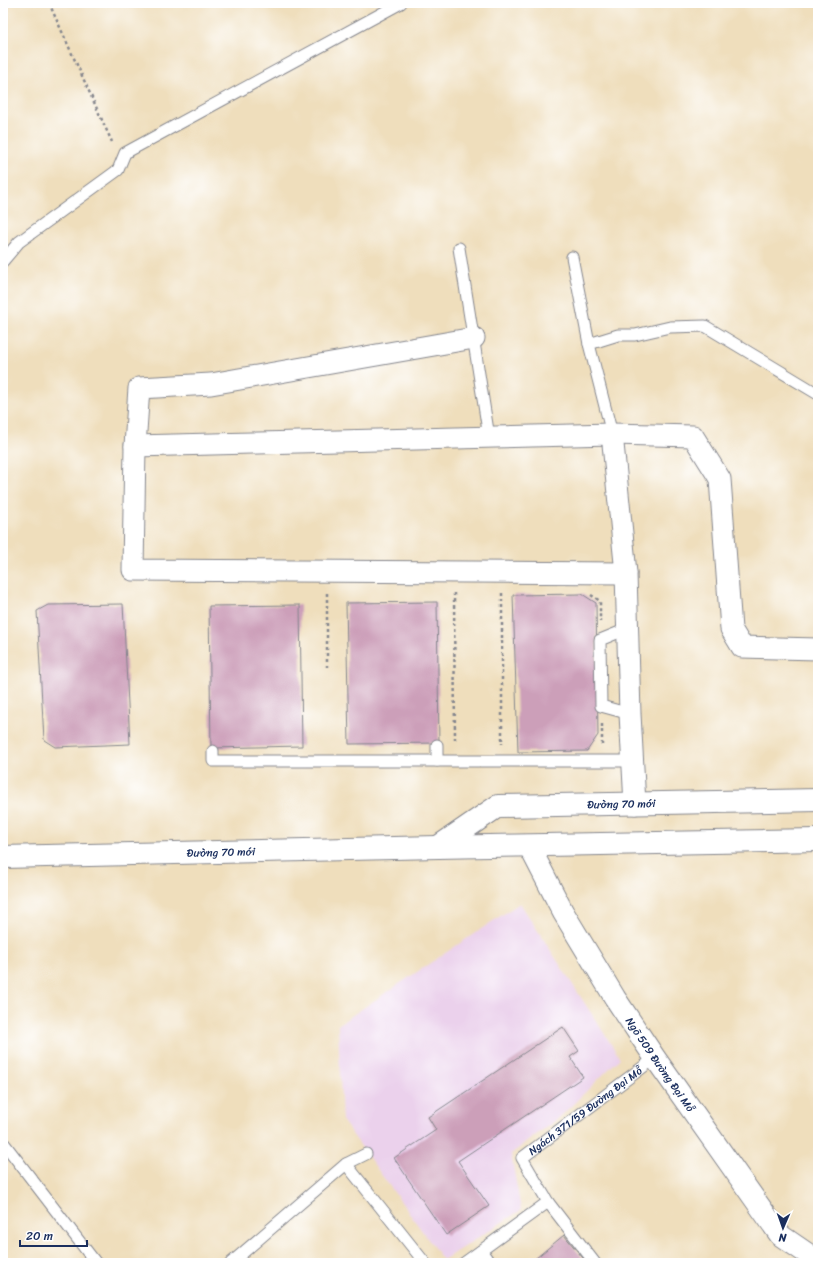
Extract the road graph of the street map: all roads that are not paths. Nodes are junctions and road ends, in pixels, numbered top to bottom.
1 (402, 3) edge
2 (459, 248) dead end
3 (572, 257) dead end
4 (3, 261) edge
5 (474, 338) junction
6 (589, 344) junction
7 (818, 394) edge
8 (612, 434) junction
9 (489, 437) junction
10 (135, 446) junction
11 (626, 573) junction
12 (627, 629) junction
13 (818, 649) edge
14 (630, 714) junction
15 (437, 745) dead end
16 (213, 751) dead end
17 (437, 761) junction
18 (633, 762) junction
19 (818, 800) edge
20 (635, 804) junction
21 (818, 840) edge
22 (529, 846) junction
23 (438, 847) junction
24 (3, 857) edge
25 (655, 1058) junction
26 (3, 1142) edge
27 (366, 1154) dead end
28 (346, 1164) junction
29 (548, 1202) junction
30 (481, 1251) junction
31 (816, 1261) edge
32 (96, 1263) edge
33 (231, 1263) edge
34 (426, 1263) edge
35 (464, 1263) edge
36 (490, 1263) edge
37 (595, 1263) edge

1 - 4 lane
2 - 5 lane
3 - 6 lane
5 - 9 lane
5 - 10 street
6 - 7 lane
6 - 8 lane
8 - 9 street
8 - 11 street
8 - 13 street
9 - 10 street
10 - 11 street
11 - 12 street
12 - 14 street
12 - 14 lane
14 - 18 street
15 - 17 lane
16 - 17 lane
17 - 18 lane
18 - 20 street
19 - 20 street, Đường 70 mới
20 - 23 street, Đường 70 mới
21 - 22 street, Đường 70 mới
22 - 23 street, Đường 70 mới
22 - 25 street, Ngõ 509 Đường Đại Mỗ
23 - 24 street, Đường 70 mới
25 - 29 lane, Ngách 371/59 Đường Đại Mỗ
25 - 31 street, Ngõ 509 Đường Đại Mỗ
26 - 32 lane
27 - 28 lane
28 - 33 lane
28 - 34 lane
29 - 30 lane
29 - 37 lane, Ngách 371/59 Đường Đại Mỗ
30 - 35 lane
30 - 36 lane

